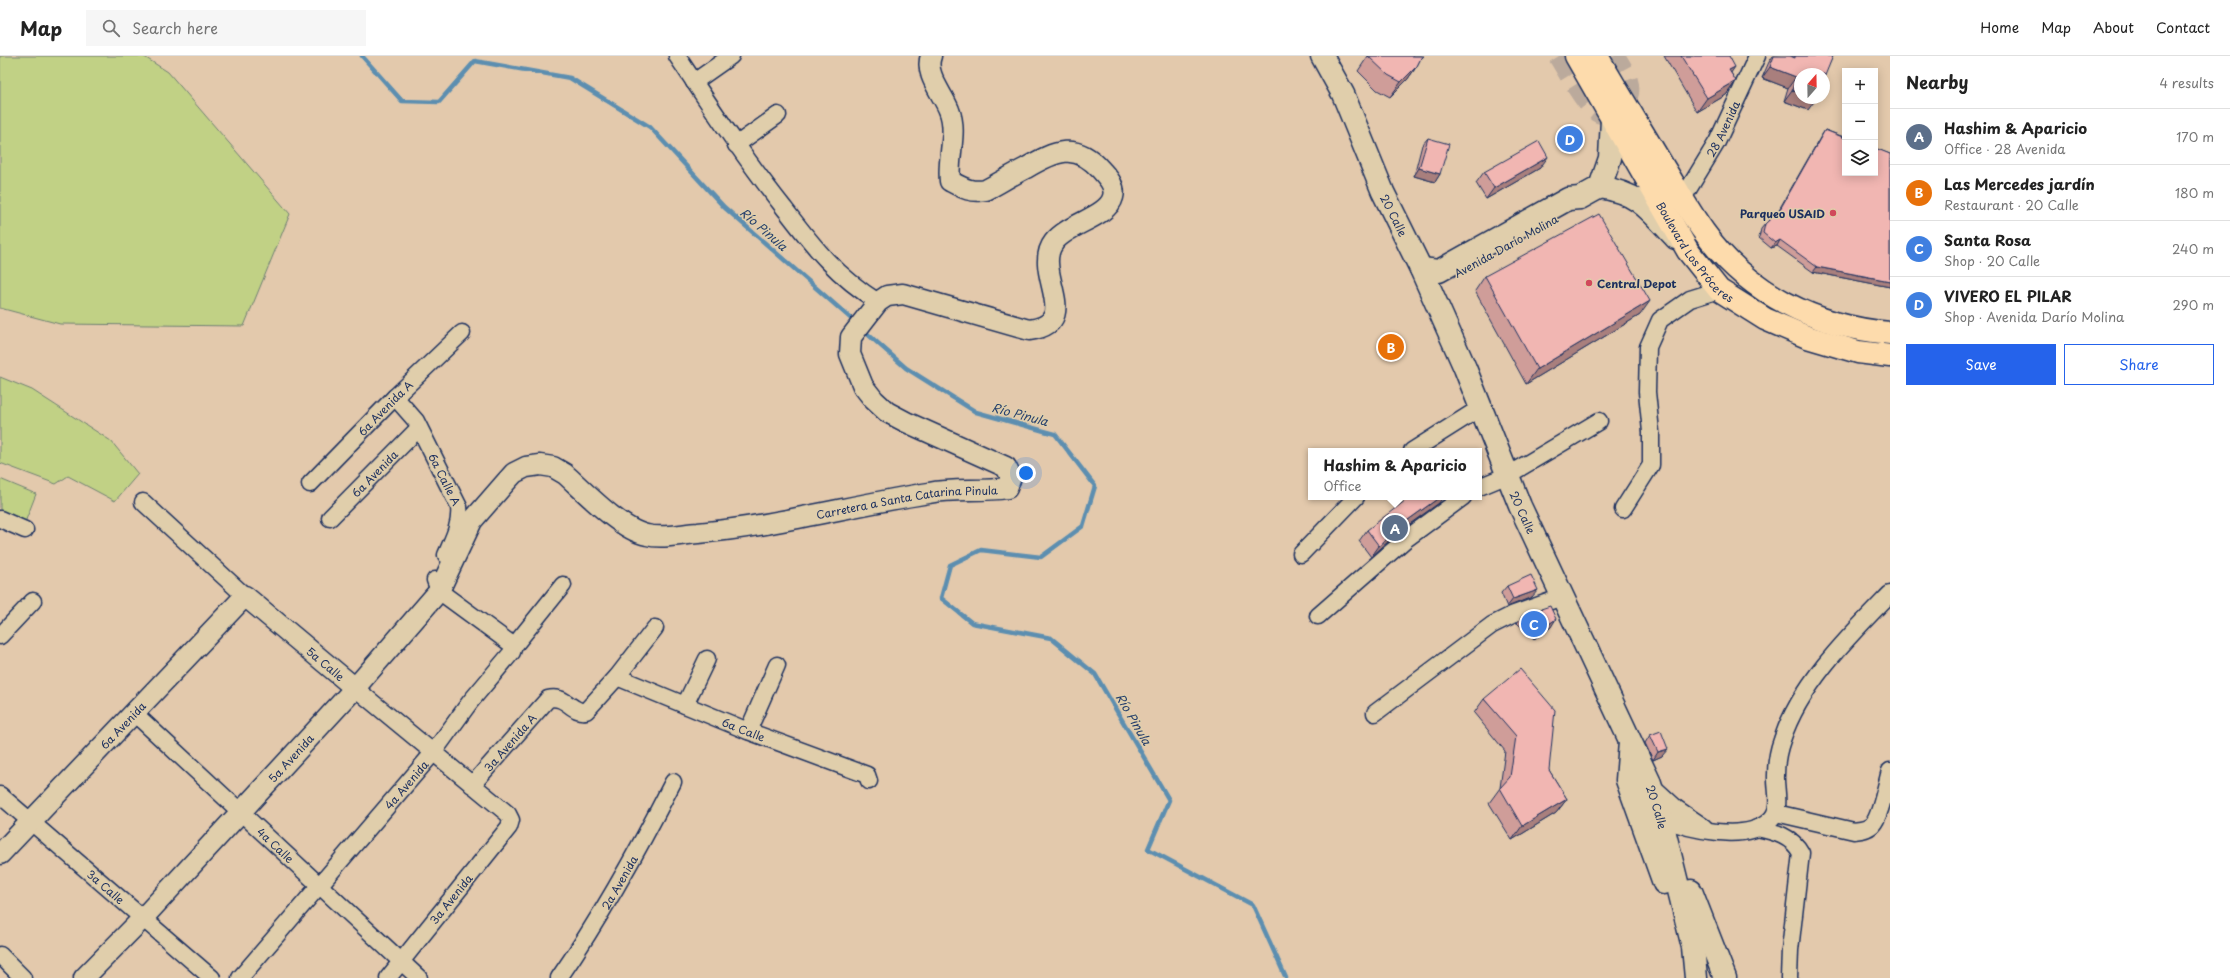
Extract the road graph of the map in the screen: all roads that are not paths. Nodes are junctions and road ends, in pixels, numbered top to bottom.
1 (677, 56) edge
2 (731, 56) edge
3 (931, 56) edge
4 (1322, 56) edge
5 (1576, 56) edge
6 (1597, 56) edge
7 (1757, 56) edge
8 (694, 82) junction
9 (778, 115) dead end
10 (1612, 119) junction
11 (736, 145) junction
12 (1600, 187) junction
13 (1580, 198) junction
14 (1683, 198) junction
15 (1688, 250) junction
16 (1421, 269) junction
17 (1719, 290) junction
18 (1433, 296) junction
19 (873, 307) junction
20 (462, 333) dead end
21 (1890, 333) edge
22 (1890, 356) edge
23 (394, 397) junction
24 (1480, 408) junction
25 (1599, 422) dead end
26 (419, 428) junction
27 (1417, 448) edge
28 (1508, 475) junction
29 (310, 484) dead end
30 (1482, 486) edge
31 (1353, 500) edge
32 (1459, 500) edge
33 (144, 502) dead end
34 (1623, 510) dead end
35 (330, 518) dead end
36 (0, 519) edge
37 (472, 521) joint
38 (25, 530) dead end
39 (1301, 554) dead end
40 (563, 585) dead end
41 (439, 591) junction
42 (1890, 594) edge
43 (245, 596) junction
44 (1562, 597) junction
45 (33, 601) dead end
46 (1318, 616) dead end
47 (655, 628) dead end
48 (0, 636) edge
49 (514, 646) junction
50 (707, 659) dead end
51 (778, 665) dead end
52 (617, 677) junction
53 (355, 688) junction
54 (685, 705) junction
55 (133, 712) junction
56 (1375, 713) dead end
57 (748, 731) junction
58 (1630, 741) junction
59 (433, 753) junction
60 (1890, 771) edge
61 (869, 781) dead end
62 (673, 782) dead end
63 (1650, 784) junction
64 (472, 785) junction
65 (0, 795) edge
66 (240, 812) junction
67 (1776, 813) junction
68 (1661, 818) junction
69 (511, 820) joint
70 (30, 821) junction
71 (1757, 828) junction
72 (1709, 830) junction
73 (1670, 853) junction
74 (0, 854) edge
75 (320, 884) junction
76 (143, 918) junction
77 (0, 955) edge
78 (402, 961) junction
79 (23, 978) edge
80 (84, 978) edge
81 (212, 978) edge
82 (240, 978) edge
83 (388, 978) edge
84 (419, 978) edge
85 (558, 978) edge
86 (1686, 978) edge
87 (1696, 978) edge
88 (1725, 978) edge
89 (1789, 978) edge

1 - 8 street
2 - 8 street
3 - 19 street
4 - 16 main road, 20 Calle
5 - 10 highway, Boulevard Los Próceres
6 - 14 highway, Boulevard Los Próceres
7 - 14 street, 28 Avenida
8 - 11 street
9 - 11 street
10 - 12 main road
10 - 15 highway, Boulevard Los Próceres
11 - 19 street
12 - 13 main road, Avenida Darío Molina
12 - 15 main road
13 - 16 main road, Avenida Darío Molina
13 - 18 main road, Avenida Darío Molina
14 - 21 highway, Boulevard Los Próceres
15 - 17 highway, Boulevard Los Próceres
16 - 18 main road, 20 Calle
17 - 22 highway, Boulevard Los Próceres
17 - 34 street
18 - 24 main road, 20 Calle
19 - 37 street, Carretera a Santa Catarina Pinula
20 - 23 street, 6a Avenida A
23 - 26 street, 6a Calle A
23 - 29 street, 6a Avenida A
24 - 27 street
24 - 28 main road, 20 Calle
25 - 28 street
26 - 35 street, 6a Avenida
26 - 41 street, 6a Calle A
28 - 30 street
28 - 44 main road, 20 Calle
31 - 39 street
32 - 46 street
33 - 43 street, 5a Calle
36 - 38 street
37 - 41 street, 5a Avenida
40 - 49 street, 4a Avenida
41 - 49 street
41 - 53 street, 5a Avenida
42 - 67 street
43 - 53 street, 5a Calle
43 - 55 street, 6a Avenida
44 - 56 street
44 - 58 main road, 20 Calle
45 - 48 street
47 - 52 street
49 - 59 street, 4a Avenida
50 - 54 street
51 - 57 street
52 - 54 street, 6a Calle
52 - 64 street, 3a Avenida A
53 - 59 street, 5a Calle
53 - 66 street, 5a Avenida
54 - 57 street, 6a Calle
55 - 66 street, 4a Calle
55 - 70 street, 6a Avenida
57 - 61 street, 6a Calle
58 - 63 main road, 20 Calle
58 - 86 main road
59 - 64 street, 5a Calle
59 - 75 street, 4a Avenida
60 - 67 street
62 - 85 street, 2a Avenida
63 - 68 main road, 20 Calle
63 - 72 street
64 - 69 street, 5a Calle
65 - 70 street, 3a Calle
66 - 75 street, 4a Calle
66 - 76 street, 5a Avenida
67 - 71 street
68 - 72 street
68 - 73 main road, 20 Calle
69 - 78 street, 3a Avenida
70 - 74 street, 6a Avenida
70 - 76 street, 3a Calle
71 - 72 street
71 - 89 street
73 - 87 main road, 20 Calle
73 - 88 main road
75 - 78 street, 4a Calle
75 - 82 street, 4a Avenida
76 - 80 street, 5a Avenida
76 - 81 street, 3a Calle
77 - 79 street
78 - 83 street, 3a Avenida
78 - 84 street, 4a Calle

